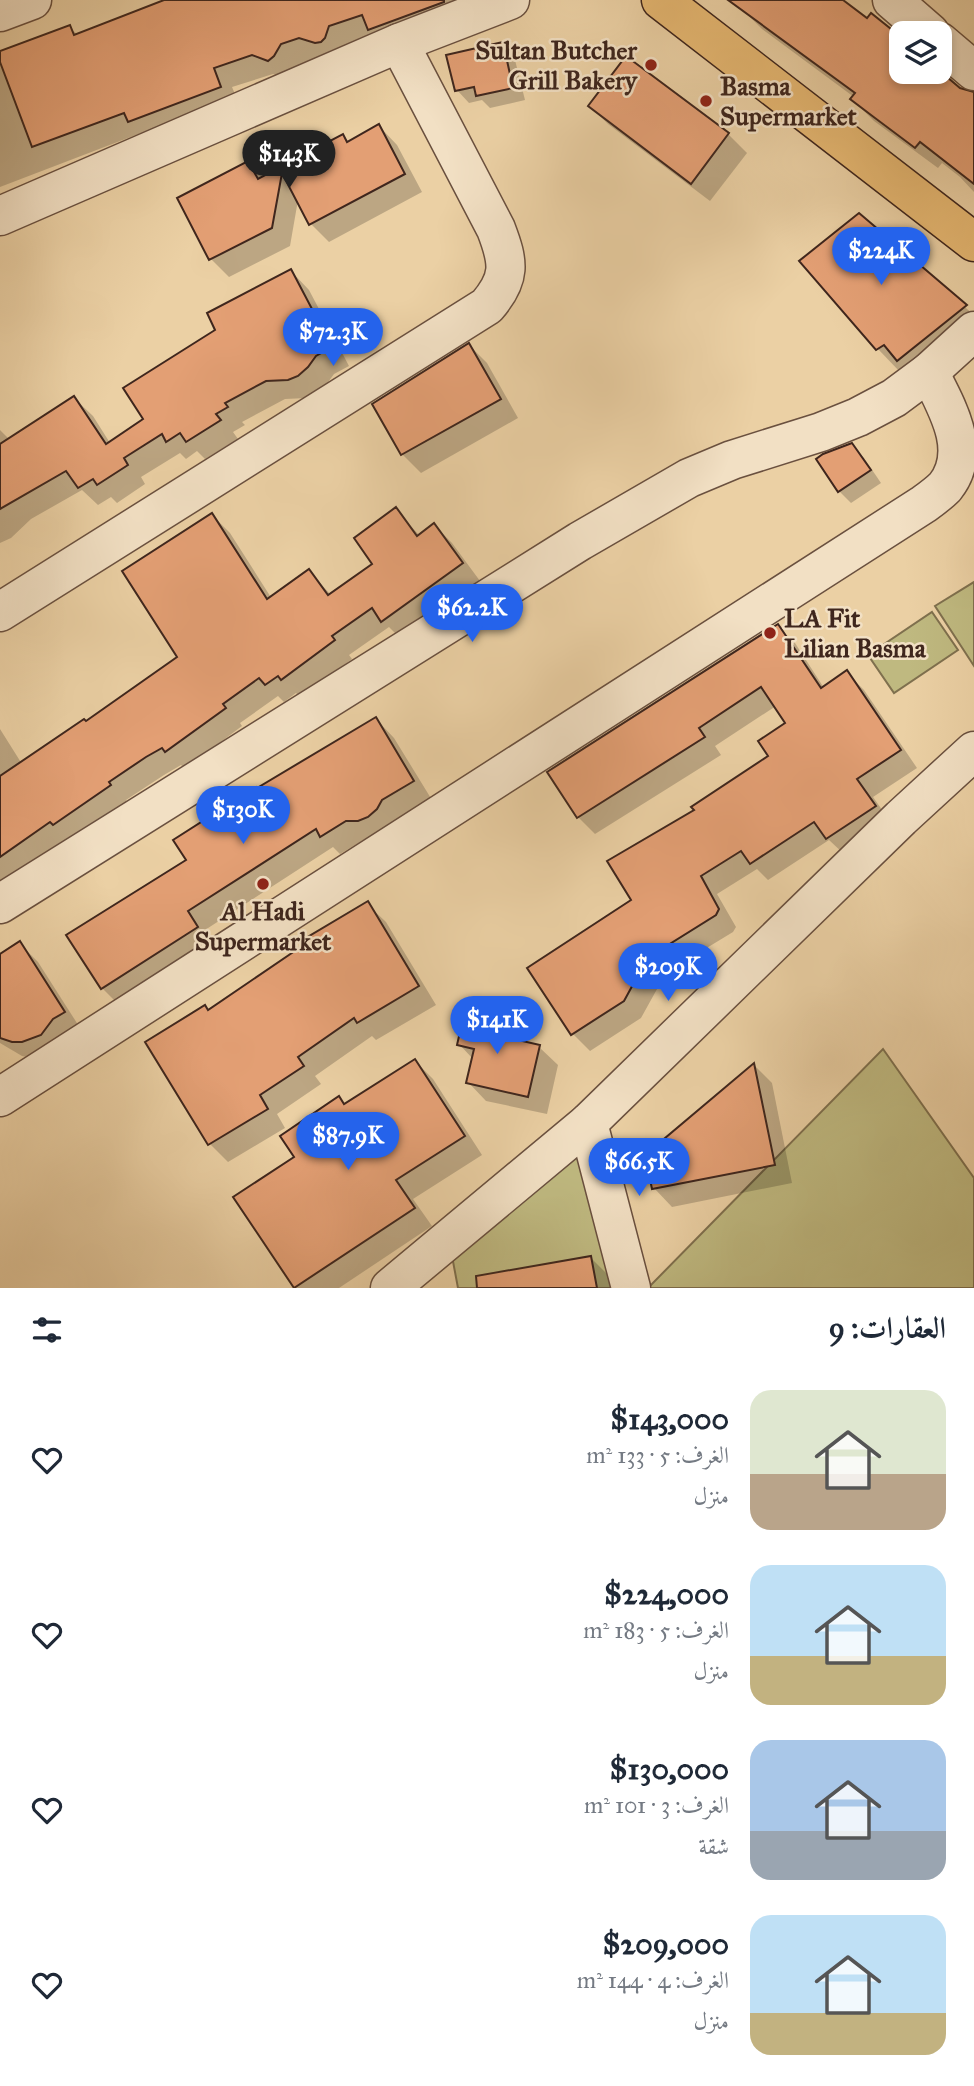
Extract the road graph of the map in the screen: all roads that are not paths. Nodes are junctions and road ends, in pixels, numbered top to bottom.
1 (32, 0) edge
2 (510, 0) edge
3 (892, 0) edge
4 (678, 4) edge
5 (0, 12) edge
6 (916, 21) edge
7 (399, 43) junction
8 (952, 52) edge
9 (974, 71) edge
10 (0, 216) edge
11 (974, 242) edge
12 (974, 331) edge
13 (929, 372) junction
14 (0, 612) edge
15 (974, 751) edge
16 (0, 904) edge
17 (0, 1097) edge
18 (588, 1123) junction
19 (390, 1288) edge
20 (631, 1288) edge

1 - 5 street
2 - 7 street
3 - 6 street
4 - 11 main road
7 - 10 street
7 - 14 street
8 - 9 street
12 - 13 street
13 - 16 street
13 - 17 street
15 - 18 street
18 - 19 street
18 - 20 street

